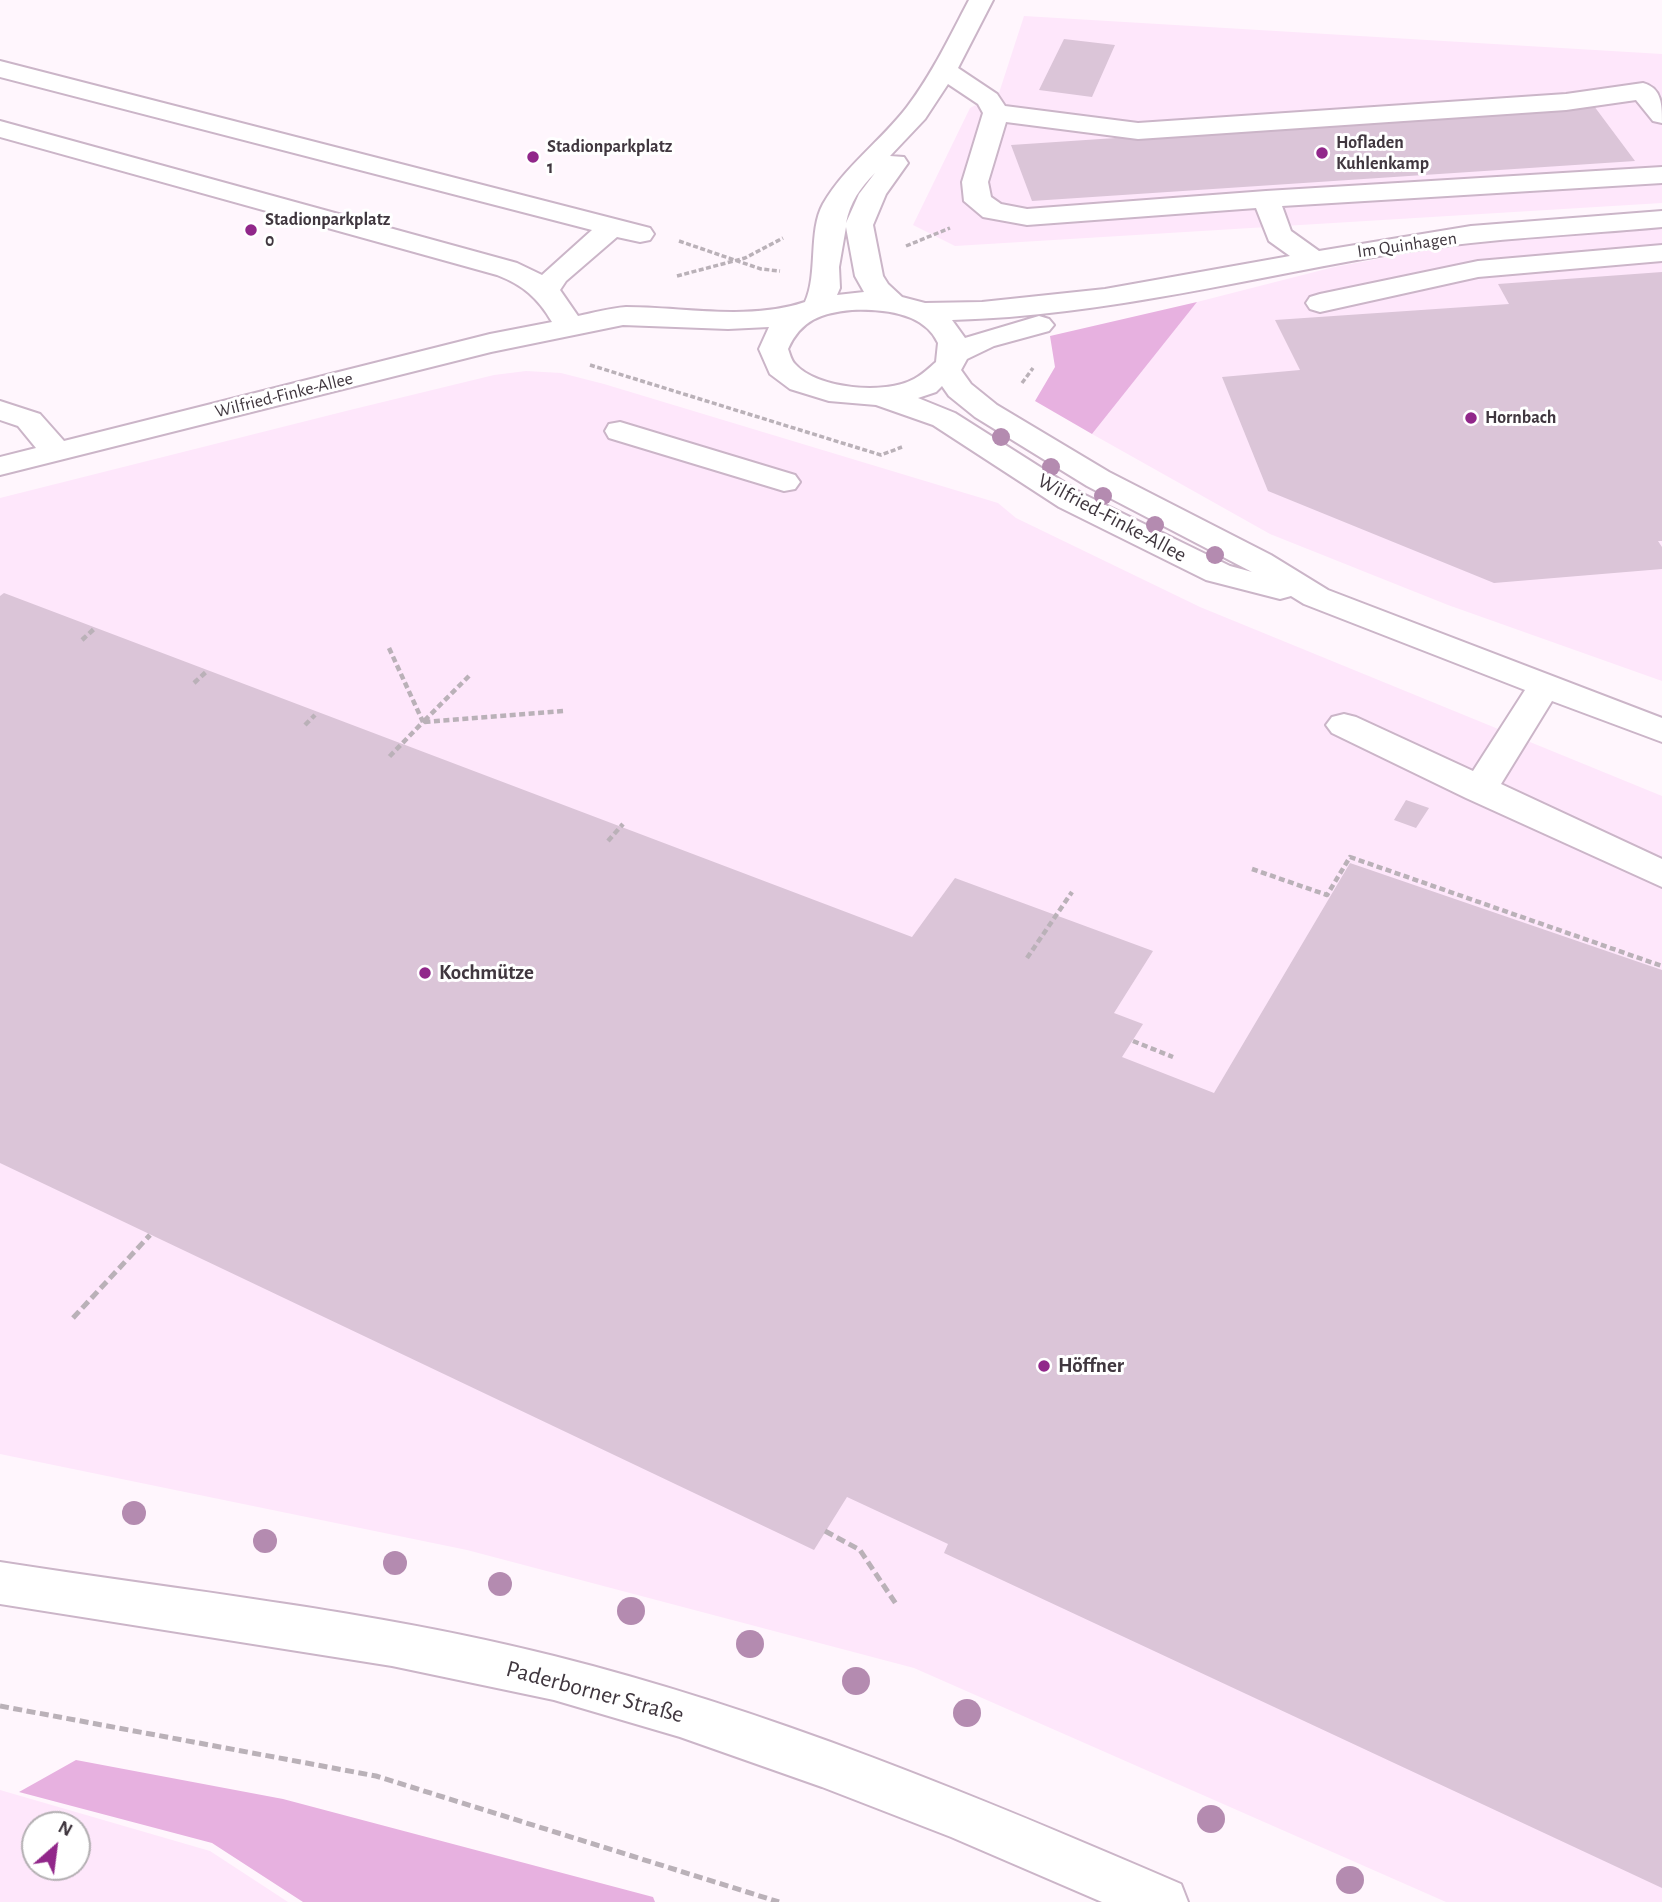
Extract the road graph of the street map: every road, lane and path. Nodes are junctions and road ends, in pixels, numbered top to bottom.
1 (981, 0) edge
2 (0, 69) edge
3 (944, 70) junction
4 (916, 113) junction
5 (996, 113) junction
6 (1662, 115) edge
7 (0, 129) edge
8 (1662, 175) edge
9 (1266, 199) junction
10 (993, 211) junction
11 (1662, 219) edge
12 (612, 228) junction
13 (640, 234) joint
14 (788, 234) dead end
15 (899, 249) dead end
16 (1662, 253) edge
17 (1313, 260) junction
18 (740, 262) junction
19 (825, 267) junction
20 (674, 277) dead end
21 (546, 290) junction
22 (1154, 291) junction
23 (1320, 303) dead end
24 (907, 308) junction
25 (807, 313) junction
26 (570, 328) junction
27 (775, 354) junction
28 (949, 362) junction
29 (588, 364) dead end
30 (881, 397) junction
31 (0, 410) edge
32 (620, 431) dead end
33 (57, 452) junction
34 (881, 455) dead end
35 (0, 466) edge
36 (784, 482) dead end
37 (1316, 597) junction
38 (94, 629) dead end
39 (82, 640) dead end
40 (389, 648) dead end
41 (206, 672) dead end
42 (469, 676) dead end
43 (194, 683) dead end
44 (1544, 687) junction
45 (564, 711) dead end
46 (315, 715) dead end
47 (423, 722) junction
48 (304, 725) dead end
49 (1344, 725) dead end
50 (1662, 731) edge
51 (389, 757) dead end
52 (1479, 790) junction
53 (623, 824) dead end
54 (608, 841) dead end
55 (1252, 869) dead end
56 (1662, 874) edge
57 (1072, 892) dead end
58 (1027, 958) dead end
59 (1662, 966) edge
60 (1133, 1041) dead end
61 (1173, 1058) dead end
62 (150, 1234) dead end
63 (73, 1318) dead end
64 (825, 1531) dead end
65 (0, 1583) edge
66 (896, 1604) dead end
67 (0, 1706) edge
68 (777, 1902) edge
69 (1162, 1902) edge

1 - 3 street
2 - 12 street
3 - 4 street
3 - 5 street
4 - 19 street
4 - 24 street
5 - 6 street
5 - 10 street
7 - 21 street
8 - 9 street
9 - 10 street
9 - 17 street
10 - 15 path
11 - 17 street, Im Quinhagen
12 - 13 street
12 - 21 street
13 - 18 path
14 - 18 path
16 - 23 street
17 - 22 street, Im Quinhagen
18 - 19 path
18 - 20 path
19 - 25 street
21 - 26 street
22 - 24 street, Im Quinhagen
22 - 28 street, Im Quinhagen
24 - 25 street, Im Quinhagen
24 - 28 street, Wilfried-Finke-Allee
25 - 26 street, Wilfried-Finke-Allee
25 - 27 street
26 - 27 street, Wilfried-Finke-Allee
26 - 33 street, Wilfried-Finke-Allee
27 - 30 street
28 - 30 street, Im Quinhagen
28 - 37 street, Wilfried-Finke-Allee
29 - 34 path
30 - 37 street, Wilfried-Finke-Allee
31 - 33 street
32 - 36 street
33 - 35 street, Wilfried-Finke-Allee
37 - 44 street, Wilfried-Finke-Allee
38 - 39 path
40 - 47 path
41 - 43 path
42 - 47 path
44 - 50 street, Wilfried-Finke-Allee
44 - 52 street
45 - 47 path
46 - 48 path
47 - 51 path
49 - 52 street
52 - 56 street
53 - 54 path
55 - 59 path
57 - 58 path
60 - 61 path
62 - 63 path
64 - 66 path
65 - 69 street, Paderborner Straße
67 - 68 path

